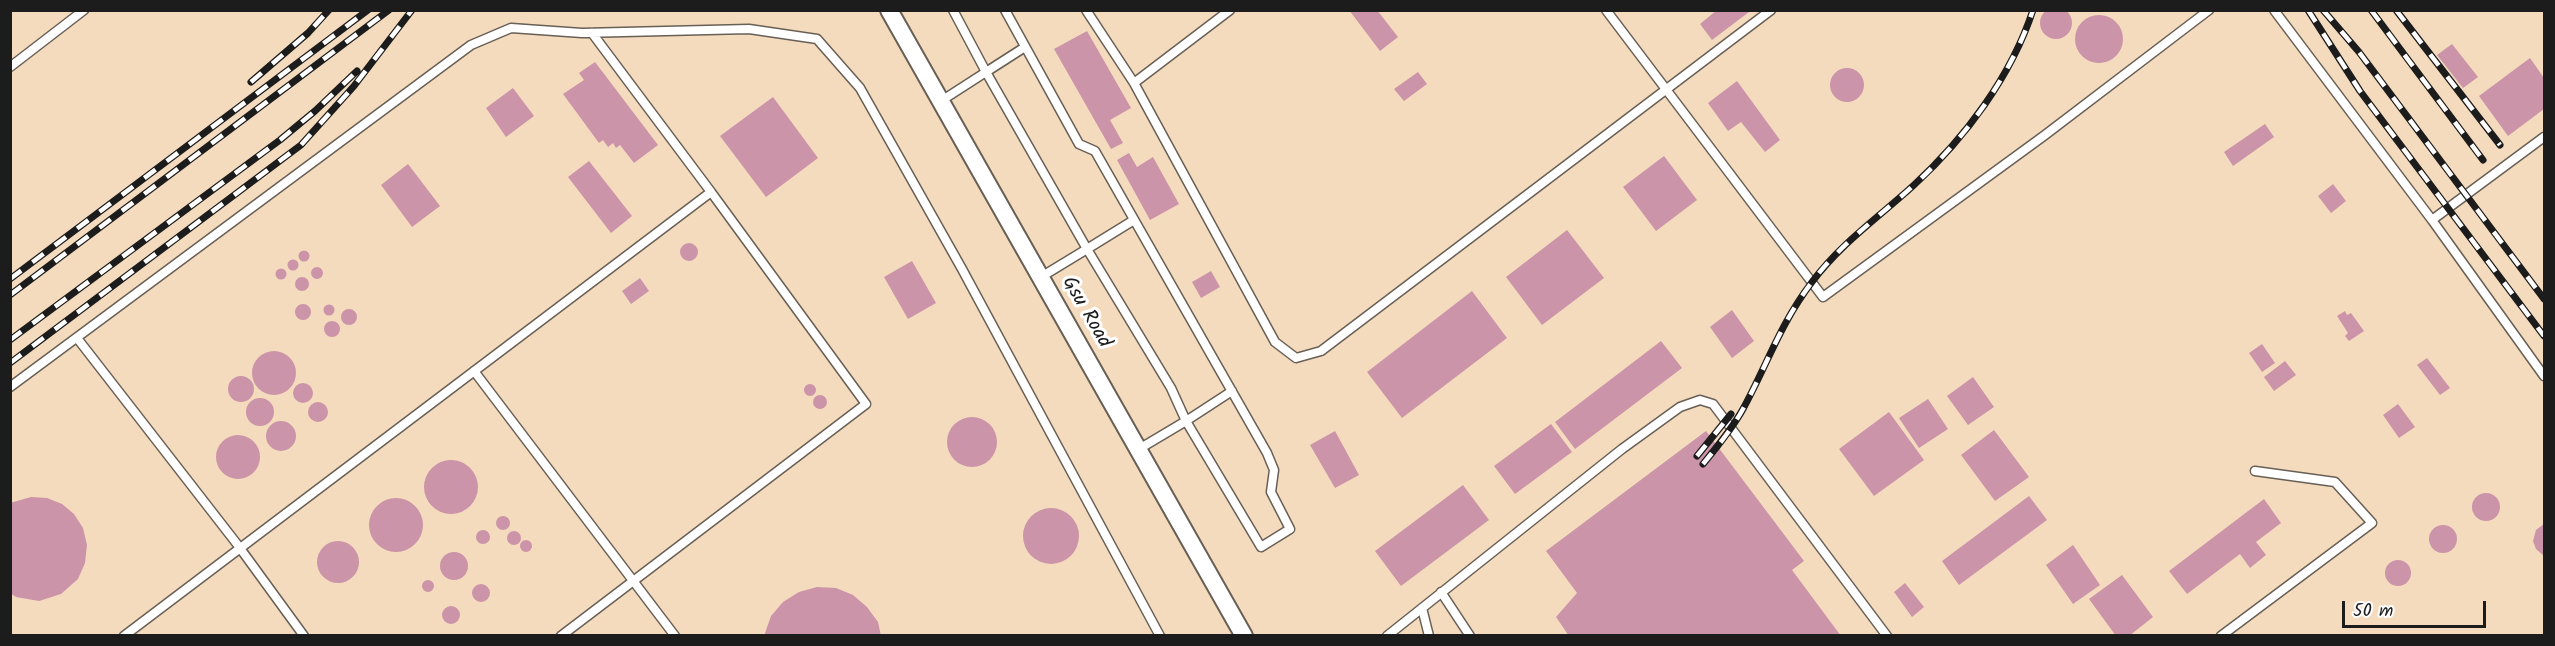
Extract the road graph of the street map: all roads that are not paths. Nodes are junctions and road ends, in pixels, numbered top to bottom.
1 (84, 10) edge
2 (889, 10) edge
3 (953, 10) edge
4 (1005, 10) edge
5 (1086, 10) edge
6 (1230, 10) edge
7 (1606, 10) edge
8 (1771, 10) edge
9 (2210, 10) edge
10 (2274, 10) edge
11 (592, 33) junction
12 (1025, 47) junction
13 (10, 67) edge
14 (986, 72) junction
15 (1134, 83) junction
16 (1666, 89) junction
17 (941, 101) junction
18 (2544, 137) edge
19 (711, 192) junction
20 (1134, 220) junction
21 (2432, 220) junction
22 (1087, 249) junction
23 (1041, 277) junction
24 (77, 338) junction
25 (474, 371) junction
26 (2544, 376) edge
27 (10, 387) edge
28 (1232, 391) junction
29 (1186, 421) junction
30 (1138, 449) junction
31 (2255, 471) dead end
32 (240, 548) junction
33 (634, 580) junction
34 (1441, 592) junction
35 (1422, 608) junction
36 (124, 636) edge
37 (304, 636) edge
38 (561, 636) edge
39 (675, 636) edge
40 (1160, 636) edge
41 (1244, 636) edge
42 (1387, 636) edge
43 (1429, 636) edge
44 (1470, 636) edge
45 (1887, 636) edge
46 (2221, 636) edge

1 - 13 lane
2 - 17 street, Gsu Road
3 - 14 lane
4 - 12 lane
5 - 15 lane
6 - 15 lane
7 - 16 lane
8 - 16 lane
9 - 16 lane
10 - 21 lane
11 - 19 lane
11 - 24 lane
11 - 40 lane
12 - 14 lane
12 - 20 lane
14 - 17 lane
14 - 22 lane
15 - 16 lane
17 - 23 street, Gsu Road
18 - 21 lane
19 - 25 lane
19 - 33 lane
20 - 22 lane
20 - 28 lane
21 - 26 lane
22 - 23 lane
22 - 29 lane
23 - 30 street, Gsu Road
24 - 27 lane
24 - 32 lane
25 - 32 lane
25 - 33 lane
28 - 29 lane
28 - 29 lane
29 - 30 lane
30 - 41 street, Gsu Road
31 - 46 lane
32 - 36 lane
32 - 37 lane
33 - 38 lane
33 - 39 lane
34 - 35 lane
34 - 44 lane
34 - 45 lane
35 - 42 lane
35 - 43 lane

